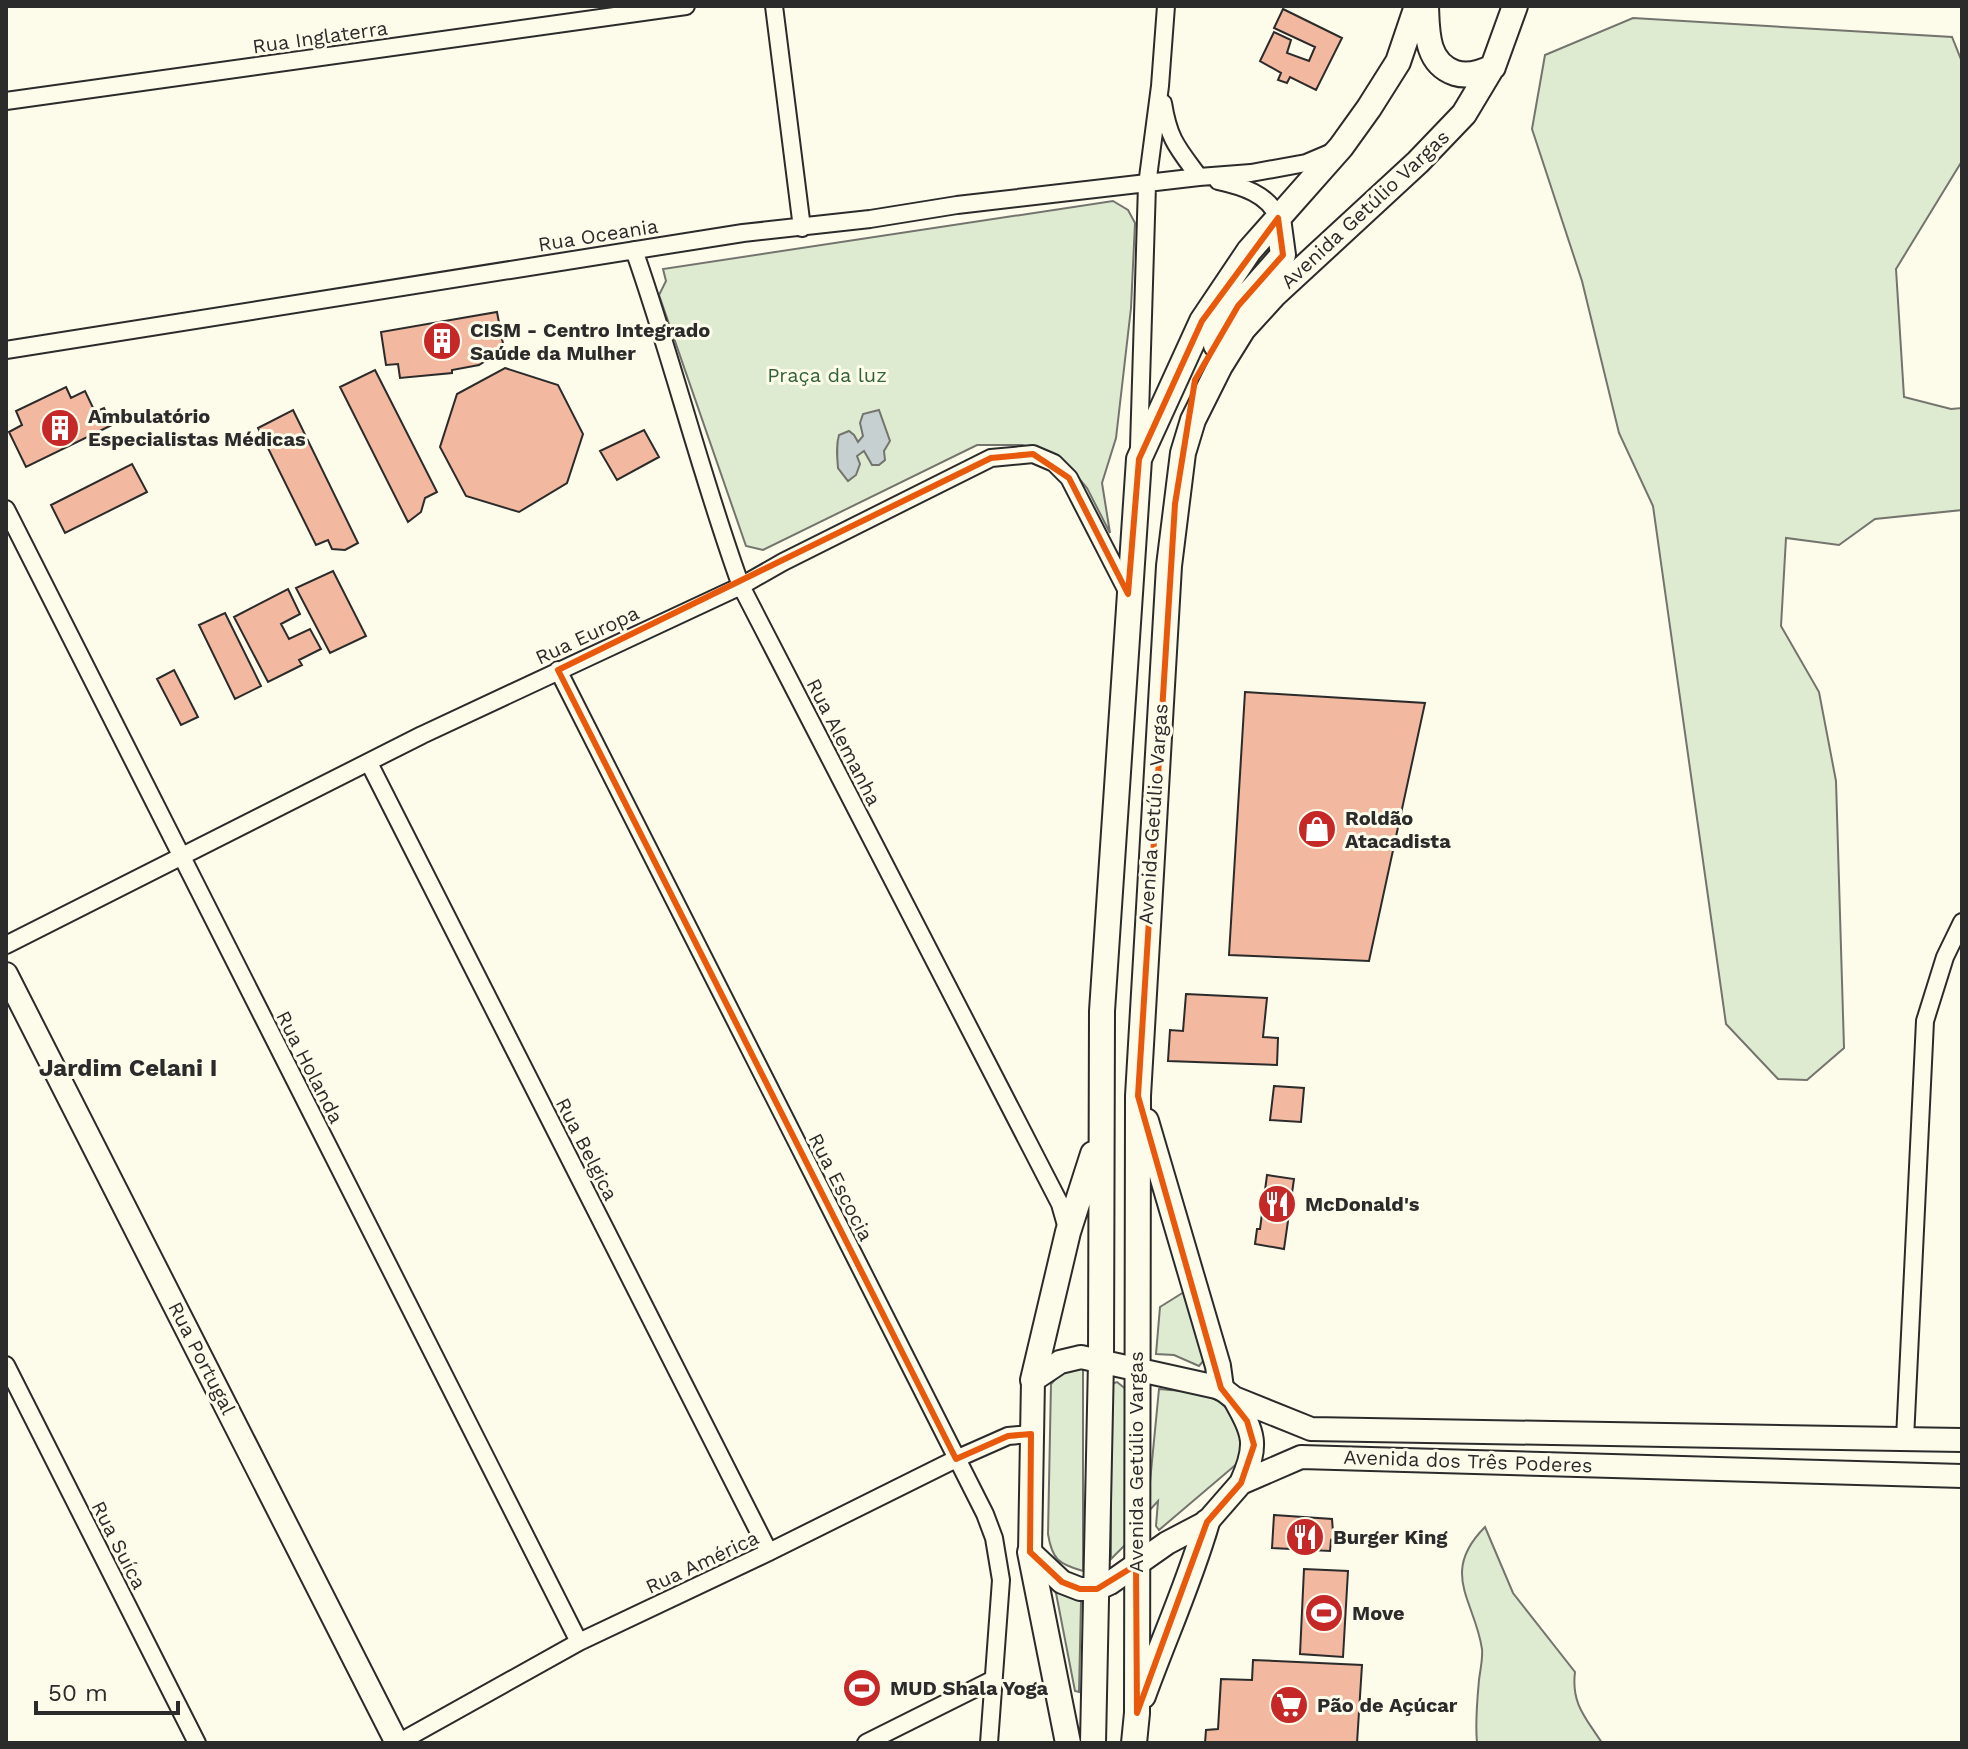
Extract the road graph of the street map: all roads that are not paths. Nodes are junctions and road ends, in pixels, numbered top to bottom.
1 (686, 6) edge
2 (774, 6) edge
3 (1166, 6) edge
4 (1417, 6) edge
5 (1426, 6) edge
6 (1515, 6) edge
7 (1493, 67) junction
8 (1160, 86) junction
9 (6, 101) edge
10 (1341, 147) junction
11 (1199, 177) junction
12 (1147, 185) junction
13 (1278, 218) junction
14 (802, 228) junction
15 (634, 250) junction
16 (6, 350) edge
17 (1193, 420) junction
18 (1139, 459) junction
19 (6, 509) edge
20 (741, 586) junction
21 (1128, 594) junction
22 (558, 670) junction
23 (369, 763) junction
24 (181, 856) junction
25 (1962, 922) edge
26 (6, 945) edge
27 (6, 974) edge
28 (1138, 1096) junction
29 (1101, 1124) junction
30 (1068, 1232) junction
31 (1101, 1361) junction
32 (6, 1365) edge
33 (1136, 1370) junction
34 (1033, 1380) junction
35 (1228, 1393) junction
36 (1031, 1434) junction
37 (1905, 1439) junction
38 (1962, 1440) edge
39 (956, 1459) junction
40 (1962, 1476) edge
41 (1241, 1483) junction
42 (1207, 1522) junction
43 (769, 1552) junction
44 (1030, 1552) junction
45 (1136, 1565) junction
46 (1097, 1589) junction
47 (579, 1642) junction
48 (992, 1680) junction
49 (1137, 1713) junction
50 (197, 1743) edge
51 (397, 1743) edge
52 (866, 1743) edge
53 (989, 1743) edge
54 (1068, 1743) edge
55 (1093, 1743) edge
56 (1134, 1743) edge

1 - 9 street, Rua Inglaterra
2 - 14 street
3 - 8 street, Avenida Getúlio Vargas
4 - 10 main road, Avenida Getúlio Vargas
5 - 7 main road
6 - 7 main road, Avenida Getúlio Vargas
7 - 17 main road, Avenida Getúlio Vargas
8 - 11 street
8 - 12 street, Avenida Getúlio Vargas
10 - 11 street, Rua Oceania
10 - 13 main road, Avenida Getúlio Vargas
11 - 12 street, Rua Oceania
11 - 13 street, Rua Oceania
12 - 14 street, Rua Oceania
12 - 18 street, Avenida Getúlio Vargas
13 - 17 main road
13 - 18 main road, Avenida Getúlio Vargas
14 - 15 street, Rua Oceania
15 - 16 street, Rua Oceania
15 - 20 street, Rua Alemanha
17 - 28 main road, Avenida Getúlio Vargas
18 - 21 main road, Avenida Getúlio Vargas
19 - 24 street, Rua Holanda
20 - 21 street, Rua Europa
20 - 22 street, Rua Europa
20 - 30 street, Rua Alemanha
21 - 29 main road, Avenida Getúlio Vargas
22 - 23 street, Rua Europa
22 - 39 street, Rua Escocia
23 - 24 street, Rua Europa
23 - 43 street, Rua Belgica
24 - 26 street, Rua Europa
24 - 47 street, Rua Holanda
25 - 37 street
27 - 51 street, Rua Portugal
28 - 33 main road, Avenida Getúlio Vargas
28 - 35 main road
29 - 30 main road
29 - 31 main road, Avenida Getúlio Vargas
30 - 34 main road
31 - 33 street, Avenida dos Três Poderes
31 - 34 street, Avenida dos Três Poderes
31 - 46 main road, Avenida Getúlio Vargas
32 - 50 street, Rua Suíca
33 - 35 street, Avenida dos Três Poderes
33 - 45 main road, Avenida Getúlio Vargas
34 - 36 street
35 - 37 street, Avenida dos Três Poderes
35 - 41 street
36 - 39 street, Rua América
36 - 44 street
37 - 38 street, Avenida dos Três Poderes
39 - 43 street, Rua América
39 - 48 street, Rua Escocia
40 - 41 street, Avenida dos Três Poderes
41 - 42 street, Avenida dos Três Poderes
42 - 45 street, Avenida dos Três Poderes
42 - 49 main road
43 - 47 street, Rua América
44 - 46 street
44 - 54 main road
45 - 46 street, Avenida dos Três Poderes
45 - 49 main road, Avenida Getúlio Vargas
46 - 55 main road, Avenida Getúlio Vargas
47 - 51 street, Rua América
48 - 52 street
48 - 53 street, Rua Escocia
49 - 56 main road, Avenida Getúlio Vargas

